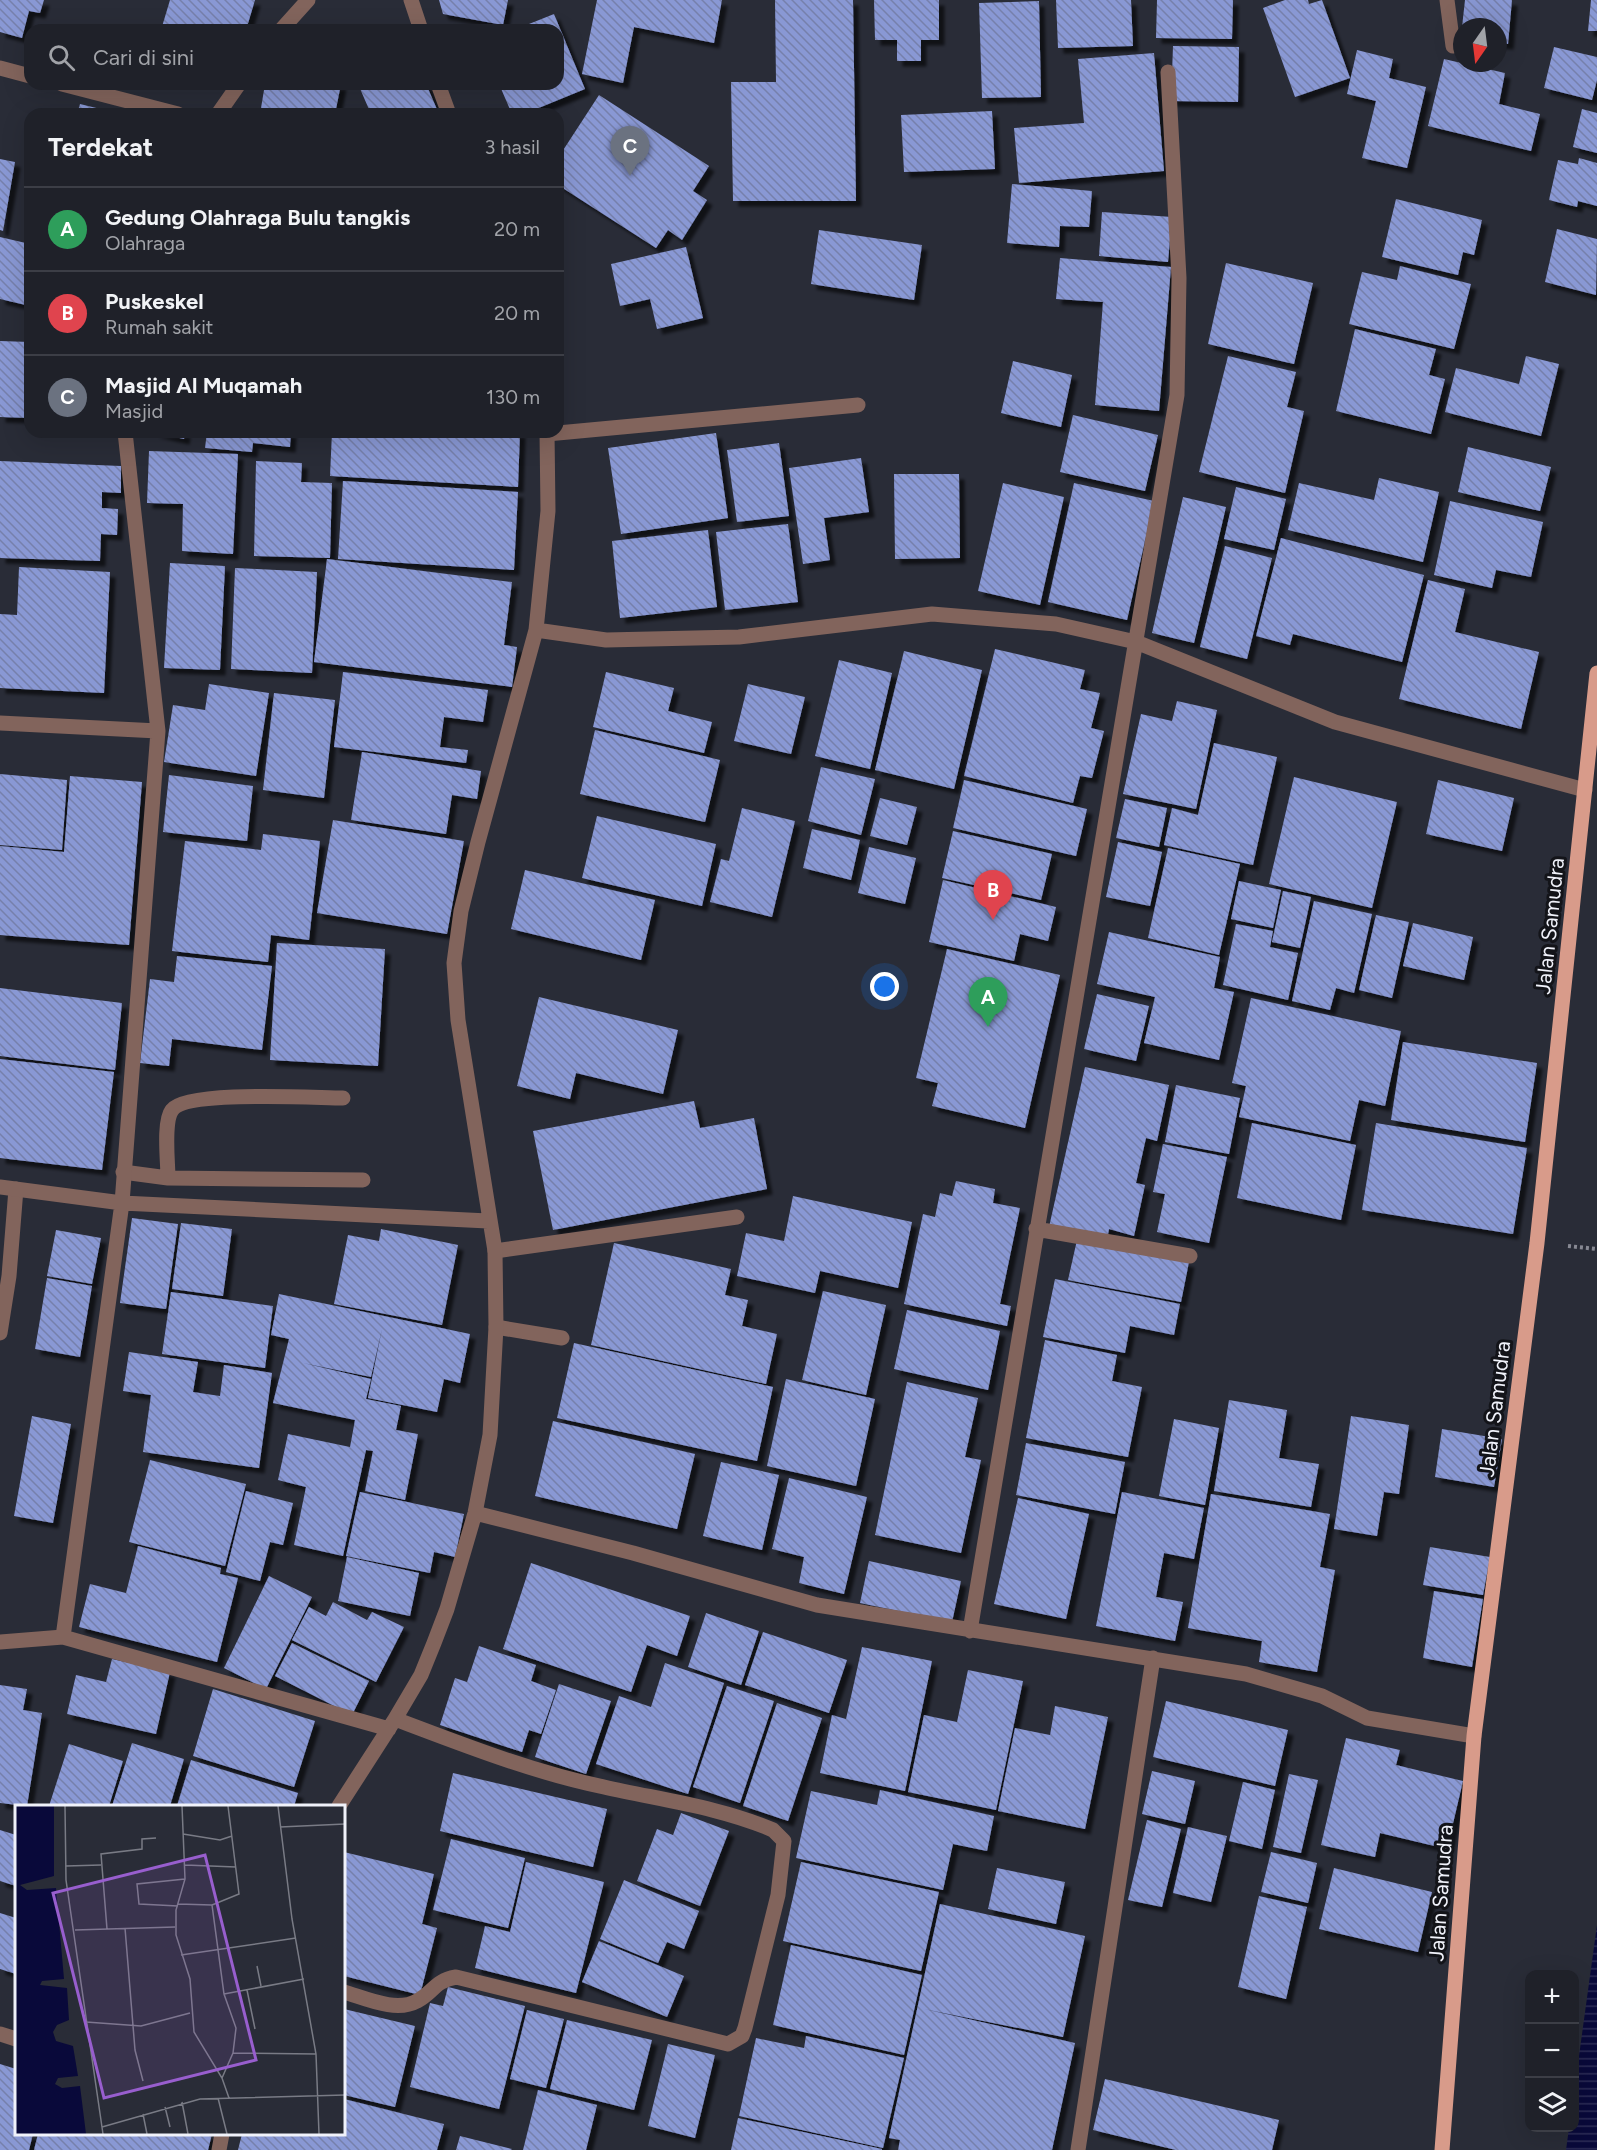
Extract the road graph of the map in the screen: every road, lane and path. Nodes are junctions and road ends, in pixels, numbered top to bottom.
1 (308, 0) edge
2 (411, 0) edge
3 (1447, 0) edge
4 (286, 24) edge
5 (419, 24) edge
6 (1453, 46) dead end
7 (0, 68) edge
8 (1168, 72) dead end
9 (24, 74) edge
10 (85, 90) edge
11 (234, 90) edge
12 (440, 90) edge
13 (155, 108) edge
14 (222, 108) edge
15 (447, 108) edge
16 (858, 405) dead end
17 (564, 431) edge
18 (126, 438) edge
19 (547, 438) edge
20 (537, 630) junction
21 (1136, 642) junction
22 (1597, 674) edge
23 (0, 723) edge
24 (158, 731) junction
25 (1586, 790) junction
26 (344, 1098) dead end
27 (123, 1172) junction
28 (168, 1178) junction
29 (363, 1180) dead end
30 (0, 1187) edge
31 (16, 1189) junction
32 (122, 1203) junction
33 (737, 1217) dead end
34 (489, 1221) junction
35 (1036, 1229) junction
36 (495, 1251) junction
37 (1190, 1256) dead end
38 (496, 1327) junction
39 (0, 1333) edge
40 (562, 1338) dead end
41 (475, 1513) junction
42 (970, 1631) junction
43 (63, 1637) junction
44 (0, 1642) edge
45 (1154, 1658) junction
46 (392, 1724) junction
47 (1474, 1736) junction
48 (340, 1805) edge
49 (345, 1992) edge
50 (0, 2034) edge
51 (15, 2039) edge
52 (222, 2135) edge
53 (219, 2150) edge
54 (1078, 2150) edge
55 (1442, 2150) edge

1 - 4 street
2 - 5 street
3 - 6 street
7 - 9 street
8 - 21 street
10 - 13 street
11 - 14 street
12 - 15 street
16 - 17 street
18 - 24 street
19 - 20 street
20 - 21 street
20 - 34 street
21 - 25 street
21 - 35 street
22 - 25 main road, Jalan Samudra
23 - 24 street
24 - 27 street
25 - 47 main road, Jalan Samudra
26 - 28 street
27 - 28 street
27 - 32 street
28 - 29 street
30 - 31 street
31 - 32 street
31 - 39 street
32 - 34 street
32 - 43 street
33 - 36 street
34 - 36 street
35 - 37 street
35 - 42 street
36 - 38 street
38 - 40 street
38 - 41 street
41 - 42 street
41 - 46 street
42 - 45 street
43 - 44 street
43 - 46 street
45 - 47 street
45 - 54 street
46 - 48 street
46 - 49 street
47 - 55 main road, Jalan Samudra
50 - 51 street
52 - 53 street

